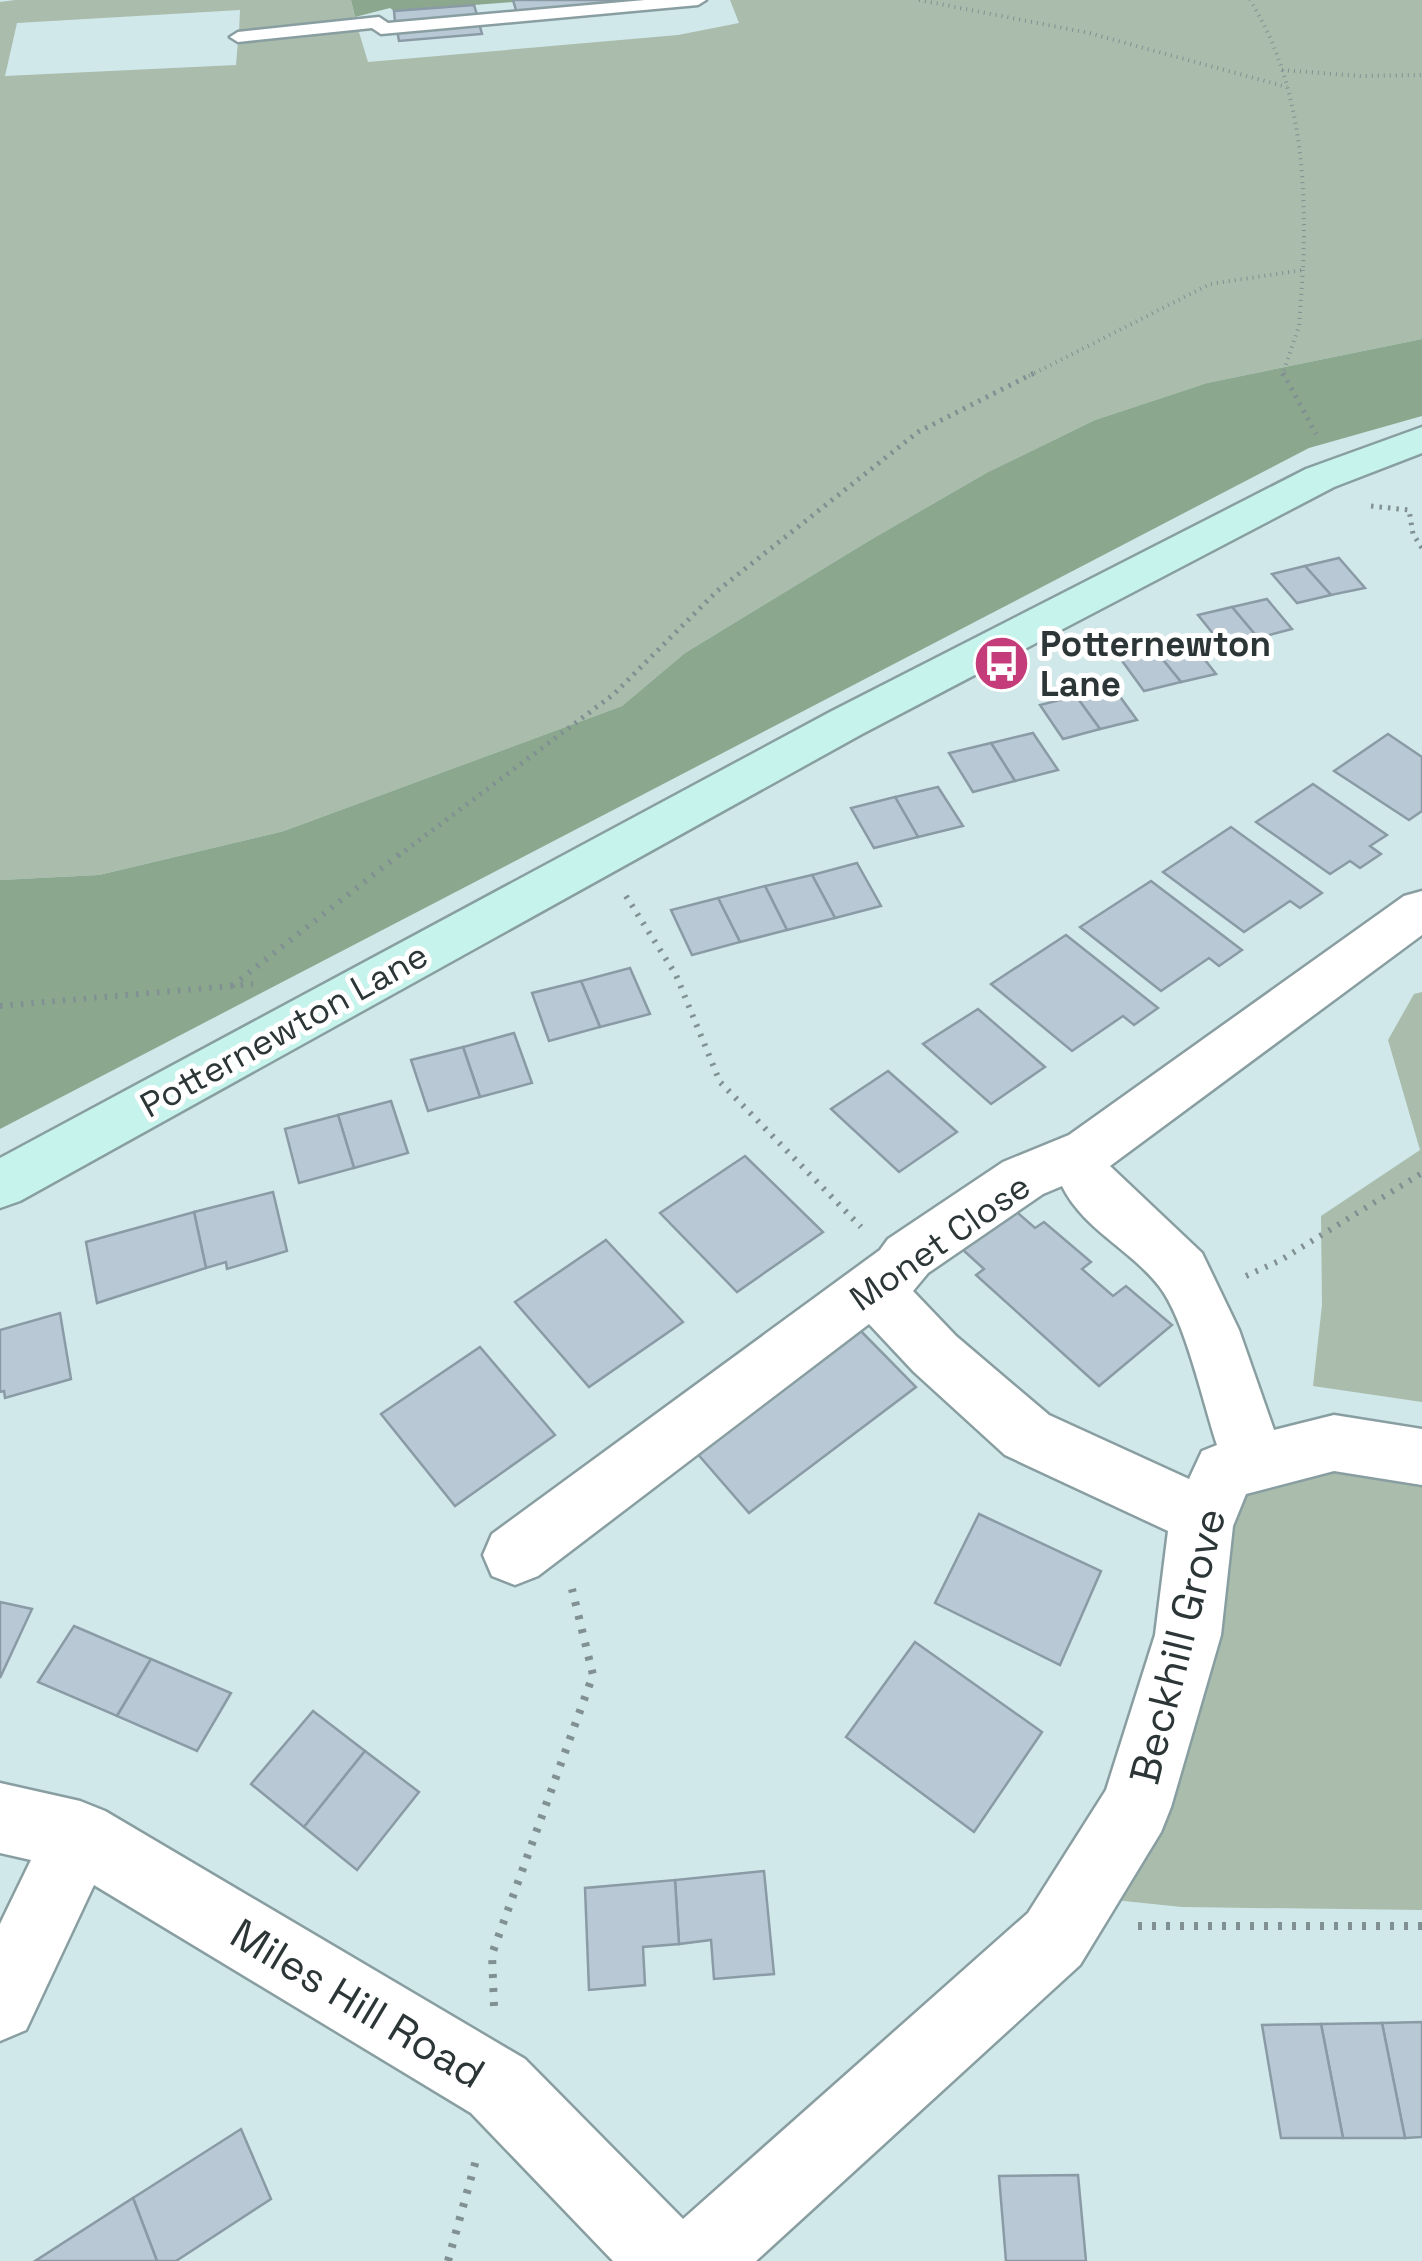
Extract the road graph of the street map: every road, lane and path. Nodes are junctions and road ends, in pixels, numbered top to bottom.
1 (698, 0) edge
2 (919, 0) edge
3 (1250, 0) edge
4 (238, 38) dead end
5 (1282, 70) junction
6 (1422, 75) edge
7 (1288, 88) junction
8 (1304, 270) junction
9 (1422, 439) edge
10 (1320, 478) junction
11 (1409, 510) dead end
12 (1422, 511) edge
13 (1413, 534) dead end
14 (1422, 548) edge
15 (601, 857) junction
16 (1422, 909) edge
17 (270, 983) dead end
18 (232, 986) junction
19 (0, 1006) edge
20 (1090, 1151) junction
21 (1422, 1173) edge
22 (0, 1185) edge
23 (887, 1278) junction
24 (1194, 1300) junction
25 (1422, 1456) edge
26 (1254, 1463) junction
27 (1204, 1517) junction
28 (536, 1540) joint
29 (0, 1818) edge
30 (80, 1836) junction
31 (1422, 1926) edge
32 (1054, 1939) junction
33 (0, 2004) edge
34 (498, 2086) junction
35 (448, 2261) edge
36 (668, 2261) edge
37 (696, 2261) edge

1 - 4 lane
2 - 7 path
3 - 5 path
5 - 6 path
5 - 7 path
7 - 8 path
8 - 10 path
8 - 18 path
9 - 10 main road, Potternewton Lane
10 - 15 main road, Potternewton Lane
11 - 12 path
13 - 14 path
15 - 22 main road, Potternewton Lane
15 - 23 path
16 - 20 street, Monet Close
17 - 18 path
18 - 19 path
20 - 23 street, Monet Close
20 - 24 street
21 - 24 path
23 - 27 street
23 - 28 street, Monet Close
24 - 26 street
25 - 26 street, Beckhill Grove
26 - 27 street, Beckhill Grove
27 - 32 street, Beckhill Grove
28 - 34 path
29 - 30 street, Miles Hill Road
30 - 33 street
30 - 34 street, Miles Hill Road
31 - 32 path
32 - 37 street, Beckhill Grove
34 - 35 path
34 - 36 street, Miles Hill Road

